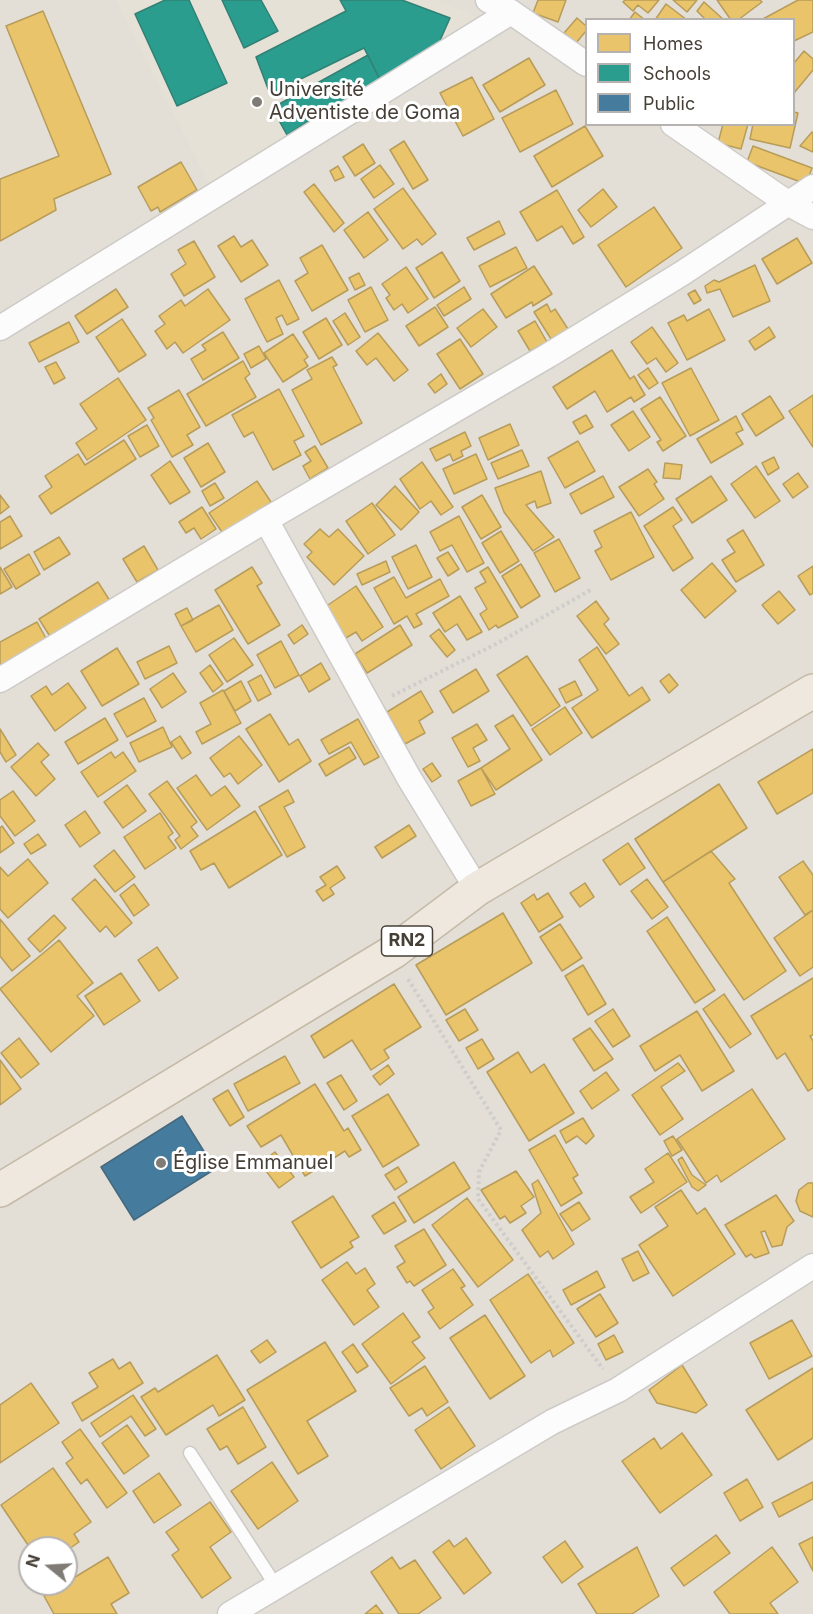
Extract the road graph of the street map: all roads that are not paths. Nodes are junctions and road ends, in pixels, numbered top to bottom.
1 (488, 0) edge
2 (511, 12) junction
3 (585, 63) edge
4 (676, 126) edge
5 (813, 187) edge
6 (789, 204) junction
7 (813, 217) edge
8 (0, 328) edge
9 (266, 520) junction
10 (0, 680) edge
11 (813, 691) edge
12 (477, 889) junction
13 (0, 1190) edge
14 (813, 1266) edge
15 (190, 1453) dead end
16 (276, 1586) junction
17 (230, 1614) edge

1 - 2 street
2 - 3 street
2 - 8 street
4 - 6 street
5 - 6 street
6 - 7 street
6 - 9 street
9 - 10 street
9 - 12 street
11 - 12 highway, RN2
12 - 13 highway, RN2
14 - 16 street
15 - 16 lane
16 - 17 street

